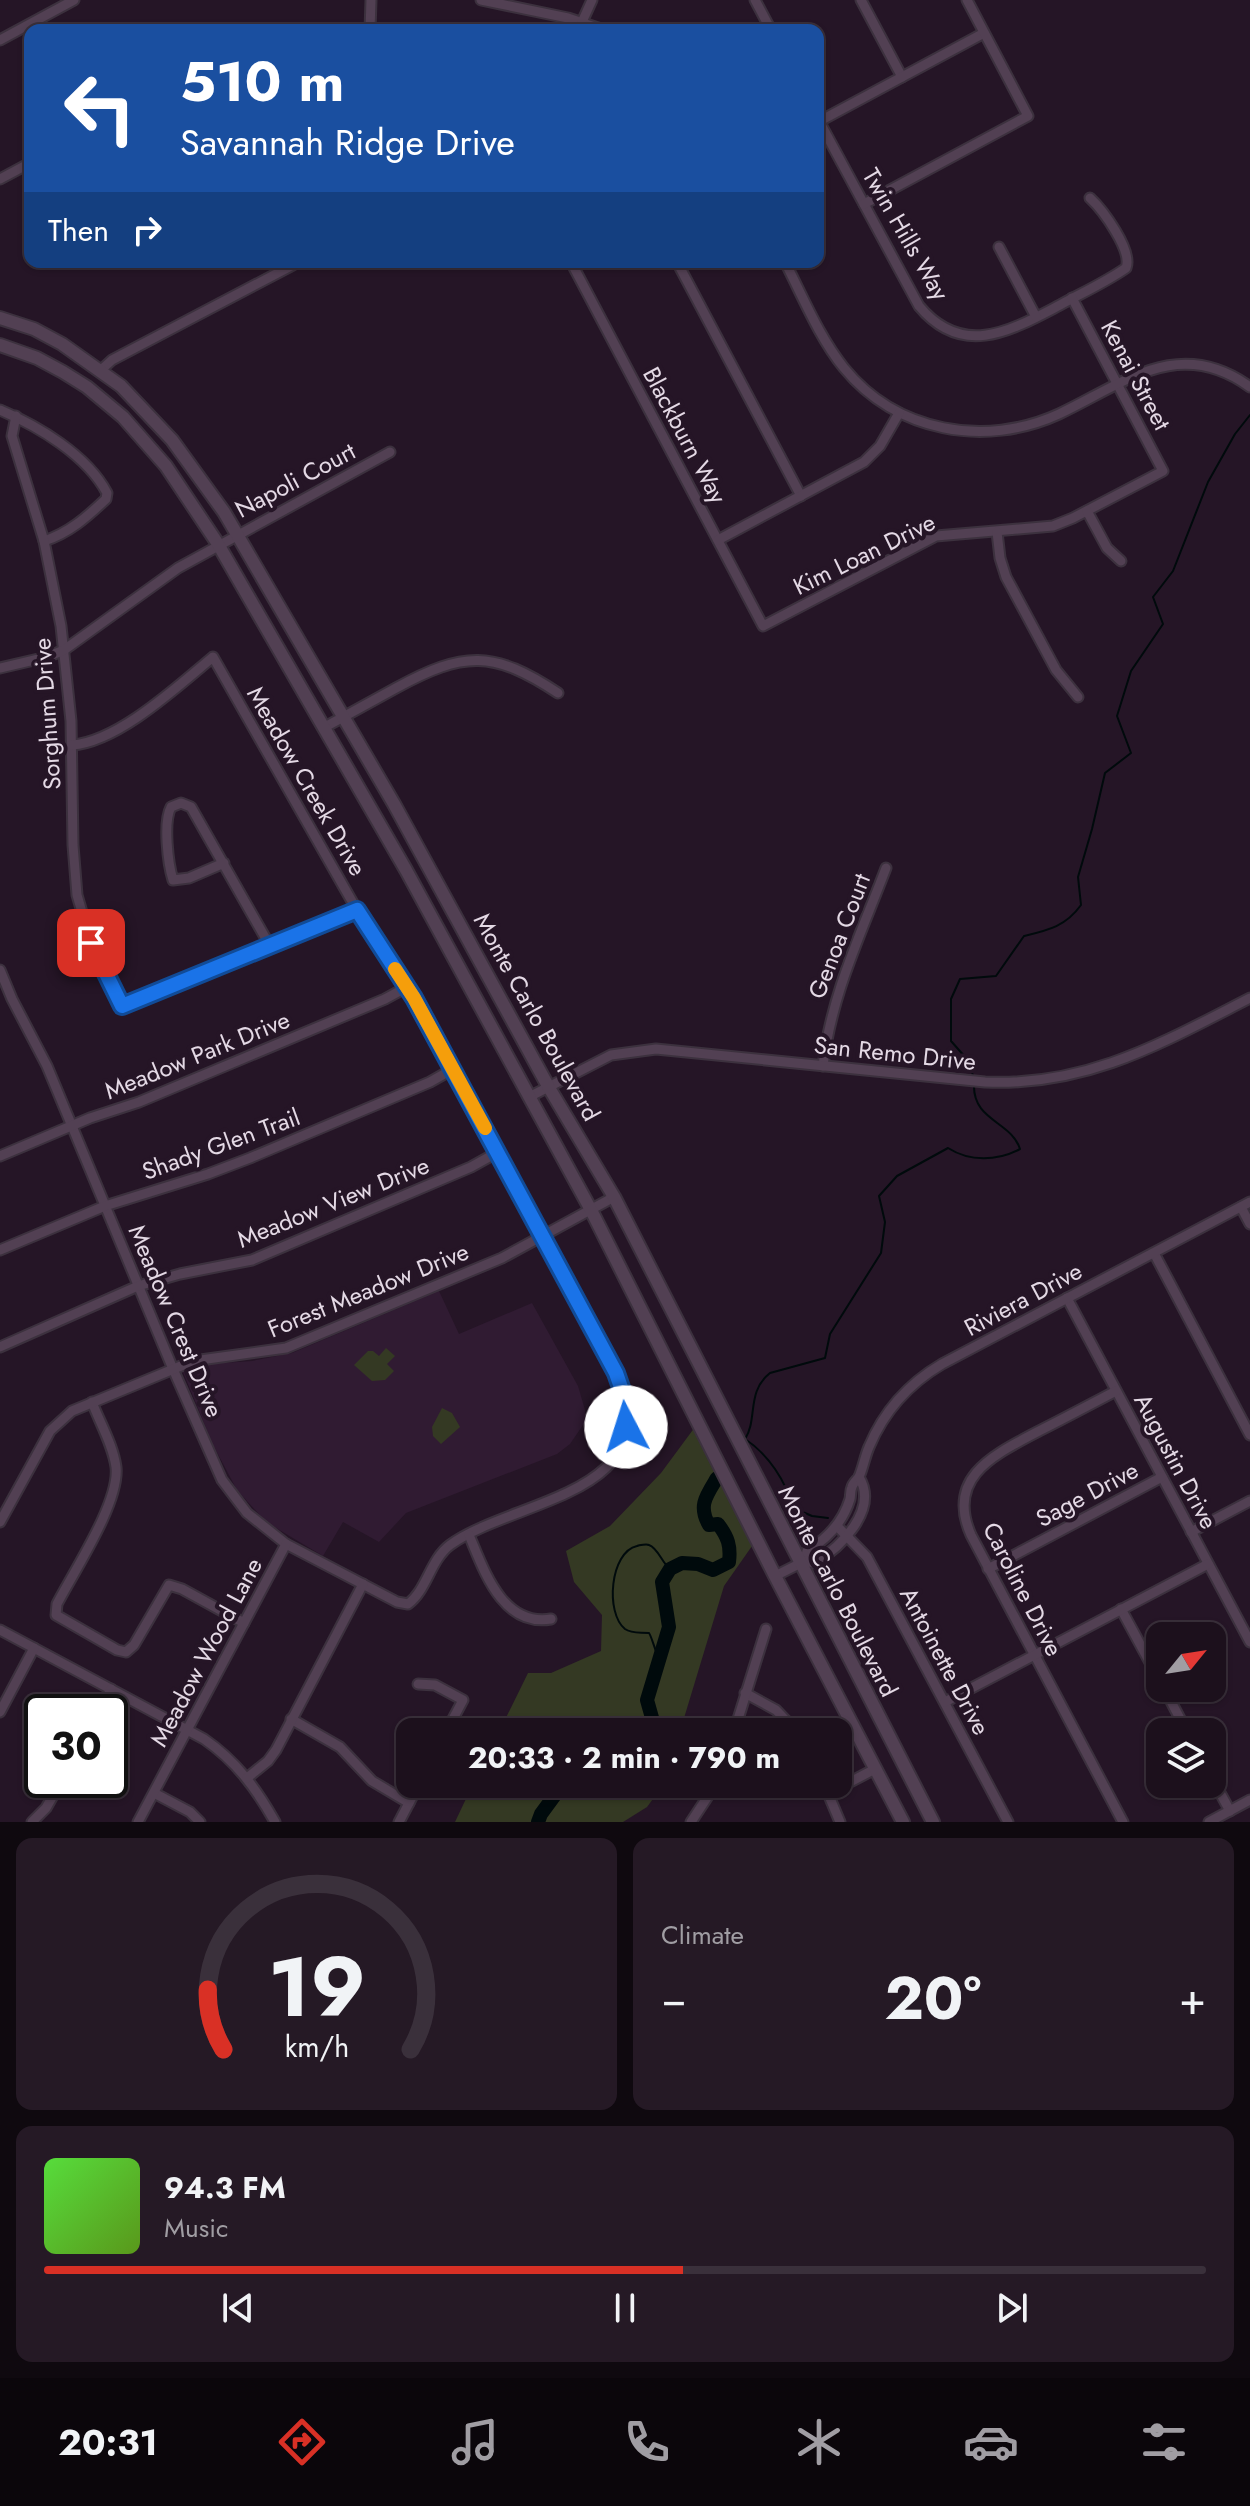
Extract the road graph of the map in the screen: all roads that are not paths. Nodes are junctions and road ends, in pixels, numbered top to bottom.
1 (74, 0) edge
2 (371, 0) edge
3 (481, 0) edge
4 (592, 0) edge
5 (755, 0) edge
6 (861, 0) edge
7 (967, 0) edge
8 (582, 22) junction
9 (30, 24) edge
10 (370, 24) edge
11 (588, 24) edge
12 (768, 24) edge
13 (24, 27) edge
14 (984, 33) junction
15 (0, 40) edge
16 (902, 77) junction
17 (824, 118) edge
18 (824, 132) edge
19 (24, 166) edge
20 (0, 179) edge
21 (1090, 198) dead end
22 (864, 204) junction
23 (999, 247) dead end
24 (287, 268) edge
25 (574, 268) edge
26 (680, 268) edge
27 (788, 268) edge
28 (1072, 298) junction
29 (1036, 317) junction
30 (0, 318) edge
31 (0, 345) edge
32 (101, 370) junction
33 (1117, 383) junction
34 (1250, 387) edge
35 (0, 410) edge
36 (899, 413) junction
37 (16, 416) junction
38 (390, 452) dead end
39 (1163, 471) joint
40 (801, 496) junction
41 (1087, 511) junction
42 (997, 532) junction
43 (237, 534) junction
44 (718, 540) junction
45 (44, 541) junction
46 (218, 544) junction
47 (1121, 561) dead end
48 (763, 626) joint
49 (64, 650) junction
50 (0, 668) edge
51 (558, 693) dead end
52 (1078, 697) dead end
53 (344, 716) junction
54 (325, 727) junction
55 (72, 745) junction
56 (224, 863) junction
57 (886, 868) dead end
58 (357, 910) junction
59 (270, 946) junction
60 (0, 970) edge
61 (407, 987) junction
62 (1250, 998) edge
63 (823, 1066) junction
64 (453, 1069) junction
65 (548, 1086) junction
66 (529, 1097) junction
67 (73, 1126) junction
68 (498, 1152) junction
69 (0, 1156) edge
70 (614, 1197) junction
71 (1245, 1204) edge
72 (105, 1206) junction
73 (591, 1210) junction
74 (1250, 1224) edge
75 (543, 1236) junction
76 (0, 1250) edge
77 (1154, 1253) junction
78 (138, 1286) junction
79 (1067, 1298) junction
80 (0, 1347) edge
81 (173, 1369) junction
82 (1116, 1391) junction
83 (92, 1402) junction
84 (1250, 1435) edge
85 (859, 1477) junction
86 (1162, 1477) junction
87 (1250, 1501) edge
88 (0, 1522) edge
89 (837, 1526) junction
90 (1191, 1532) junction
91 (469, 1535) junction
92 (847, 1535) junction
93 (286, 1544) junction
94 (802, 1562) junction
95 (1208, 1564) junction
96 (988, 1569) junction
97 (775, 1576) junction
98 (363, 1584) junction
99 (408, 1604) joint
100 (1121, 1609) junction
101 (551, 1619) dead end
102 (244, 1623) junction
103 (766, 1629) dead end
104 (0, 1630) edge
105 (1250, 1642) edge
106 (34, 1648) junction
107 (1146, 1655) edge
108 (1034, 1656) junction
109 (418, 1684) dead end
110 (111, 1689) junction
111 (745, 1693) junction
112 (108, 1694) edge
113 (945, 1702) junction
114 (0, 1712) edge
115 (453, 1718) edge
116 (738, 1718) edge
117 (784, 1718) edge
118 (291, 1719) junction
119 (188, 1729) junction
120 (875, 1769) junction
121 (247, 1778) junction
122 (852, 1778) edge
123 (154, 1793) junction
124 (52, 1798) edge
125 (412, 1798) edge
126 (707, 1798) edge
127 (830, 1798) edge
128 (1223, 1798) edge
129 (1250, 1800) edge
130 (409, 1803) junction
131 (1230, 1811) junction
132 (32, 1822) edge
133 (138, 1822) edge
134 (200, 1822) edge
135 (275, 1822) edge
136 (399, 1822) edge
137 (691, 1822) edge
138 (840, 1822) edge
139 (903, 1822) edge
140 (933, 1822) edge
141 (1008, 1822) edge
142 (1123, 1822) edge
143 (1209, 1822) edge

1 - 9 street
2 - 10 street
3 - 8 street
4 - 8 street
5 - 12 street
6 - 16 street
7 - 14 street
8 - 11 street
13 - 15 street
14 - 16 street
14 - 22 street
16 - 17 street
18 - 22 street, Twin Hills Way
19 - 20 street
21 - 28 street, Twin Hills Way
22 - 29 street, Twin Hills Way
23 - 29 street
24 - 32 street
25 - 44 street, Blackburn Way
26 - 40 street
27 - 36 street
28 - 29 street, Twin Hills Way
28 - 33 street, Kenai Street
30 - 32 main road, Monte Carlo Boulevard
31 - 46 main road, Monte Carlo Boulevard
32 - 43 main road, Monte Carlo Boulevard
33 - 34 street
33 - 36 street
33 - 39 street, Kenai Street
35 - 37 street
36 - 40 street
37 - 45 street, Sorghum Drive
37 - 45 street
38 - 43 street, Napoli Court
39 - 41 street, Kim Loan Drive
40 - 44 street
41 - 42 street, Kim Loan Drive
41 - 47 street
42 - 48 street, Kim Loan Drive
42 - 52 street
43 - 46 street, Napoli Court
43 - 53 main road, Monte Carlo Boulevard
44 - 48 street, Blackburn Way
45 - 49 street, Sorghum Drive
46 - 49 street, Napoli Court
46 - 54 main road, Monte Carlo Boulevard
49 - 50 street, Napoli Court
49 - 55 street, Sorghum Drive
51 - 53 street
53 - 54 street
53 - 65 main road, Monte Carlo Boulevard
54 - 66 main road, Monte Carlo Boulevard
55 - 58 street, Meadow Creek Drive
55 - 59 street, Sorghum Drive
56 - 56 street
56 - 59 street
57 - 63 street, Genoa Court
58 - 59 street
58 - 61 street, Meadow Creek Drive
60 - 67 street, Meadow Crest Drive
61 - 64 street, Meadow Creek Drive
61 - 67 street, Meadow Park Drive
62 - 63 street, San Remo Drive
63 - 65 street, San Remo Drive
64 - 68 street, Meadow Creek Drive
64 - 72 street, Shady Glen Trail
65 - 66 street, San Remo Drive
65 - 70 main road, Monte Carlo Boulevard
66 - 73 main road, Monte Carlo Boulevard
67 - 69 street, Meadow Park Drive
67 - 72 street, Meadow Crest Drive
68 - 75 street, Meadow Creek Drive
68 - 78 street, Meadow View Drive
70 - 73 street, Forest Meadow Drive
70 - 94 main road, Monte Carlo Boulevard
71 - 74 street
71 - 77 street, Riviera Drive
72 - 76 street, Shady Glen Trail
72 - 78 street, Meadow Crest Drive
73 - 75 street, Forest Meadow Drive
73 - 97 main road, Monte Carlo Boulevard
75 - 81 street, Forest Meadow Drive
75 - 91 street, Meadow Creek Drive
77 - 79 street, Riviera Drive
77 - 84 street
78 - 80 street, Meadow View Drive
78 - 81 street, Meadow Crest Drive
79 - 82 street, Augustin Drive
79 - 85 street, Riviera Drive
81 - 83 street, Forest Meadow Drive
81 - 93 street, Meadow Crest Drive
82 - 86 street, Augustin Drive
82 - 96 street, Caroline Drive
83 - 88 street, Forest Meadow Drive
83 - 102 street
85 - 89 street, Riviera Drive
85 - 92 street, Riviera Drive
86 - 90 street, Augustin Drive
86 - 96 street, Sage Drive
87 - 90 street
89 - 92 street, Antoinette Drive
89 - 94 street, Riviera Drive
90 - 95 street, Augustin Drive
91 - 99 street, Meadow Creek Drive
91 - 101 street
92 - 94 street, Riviera Drive
92 - 113 street, Antoinette Drive
93 - 98 street, Meadow Crest Drive
93 - 102 street, Meadow Wood Lane
94 - 97 street, Riviera Drive
94 - 140 main road, Monte Carlo Boulevard
95 - 100 street
95 - 105 street, Augustin Drive
96 - 108 street, Caroline Drive
97 - 120 main road, Monte Carlo Boulevard
98 - 99 street, Meadow Crest Drive
98 - 118 street
100 - 107 street
100 - 108 street
102 - 119 street, Meadow Wood Lane
103 - 111 street
104 - 106 street
106 - 110 street
106 - 114 street
108 - 113 street
108 - 142 street, Caroline Drive
109 - 115 street
110 - 112 street
110 - 119 street
111 - 116 street
111 - 117 street
113 - 141 street, Antoinette Drive
118 - 121 street
118 - 130 street
119 - 121 street
119 - 123 street, Meadow Wood Lane
120 - 122 street
120 - 139 main road, Monte Carlo Boulevard
121 - 135 street
123 - 133 street, Meadow Wood Lane
123 - 134 street
124 - 132 street
125 - 130 street
126 - 137 street
127 - 138 street
128 - 131 street
129 - 131 street
130 - 136 street
131 - 143 street

